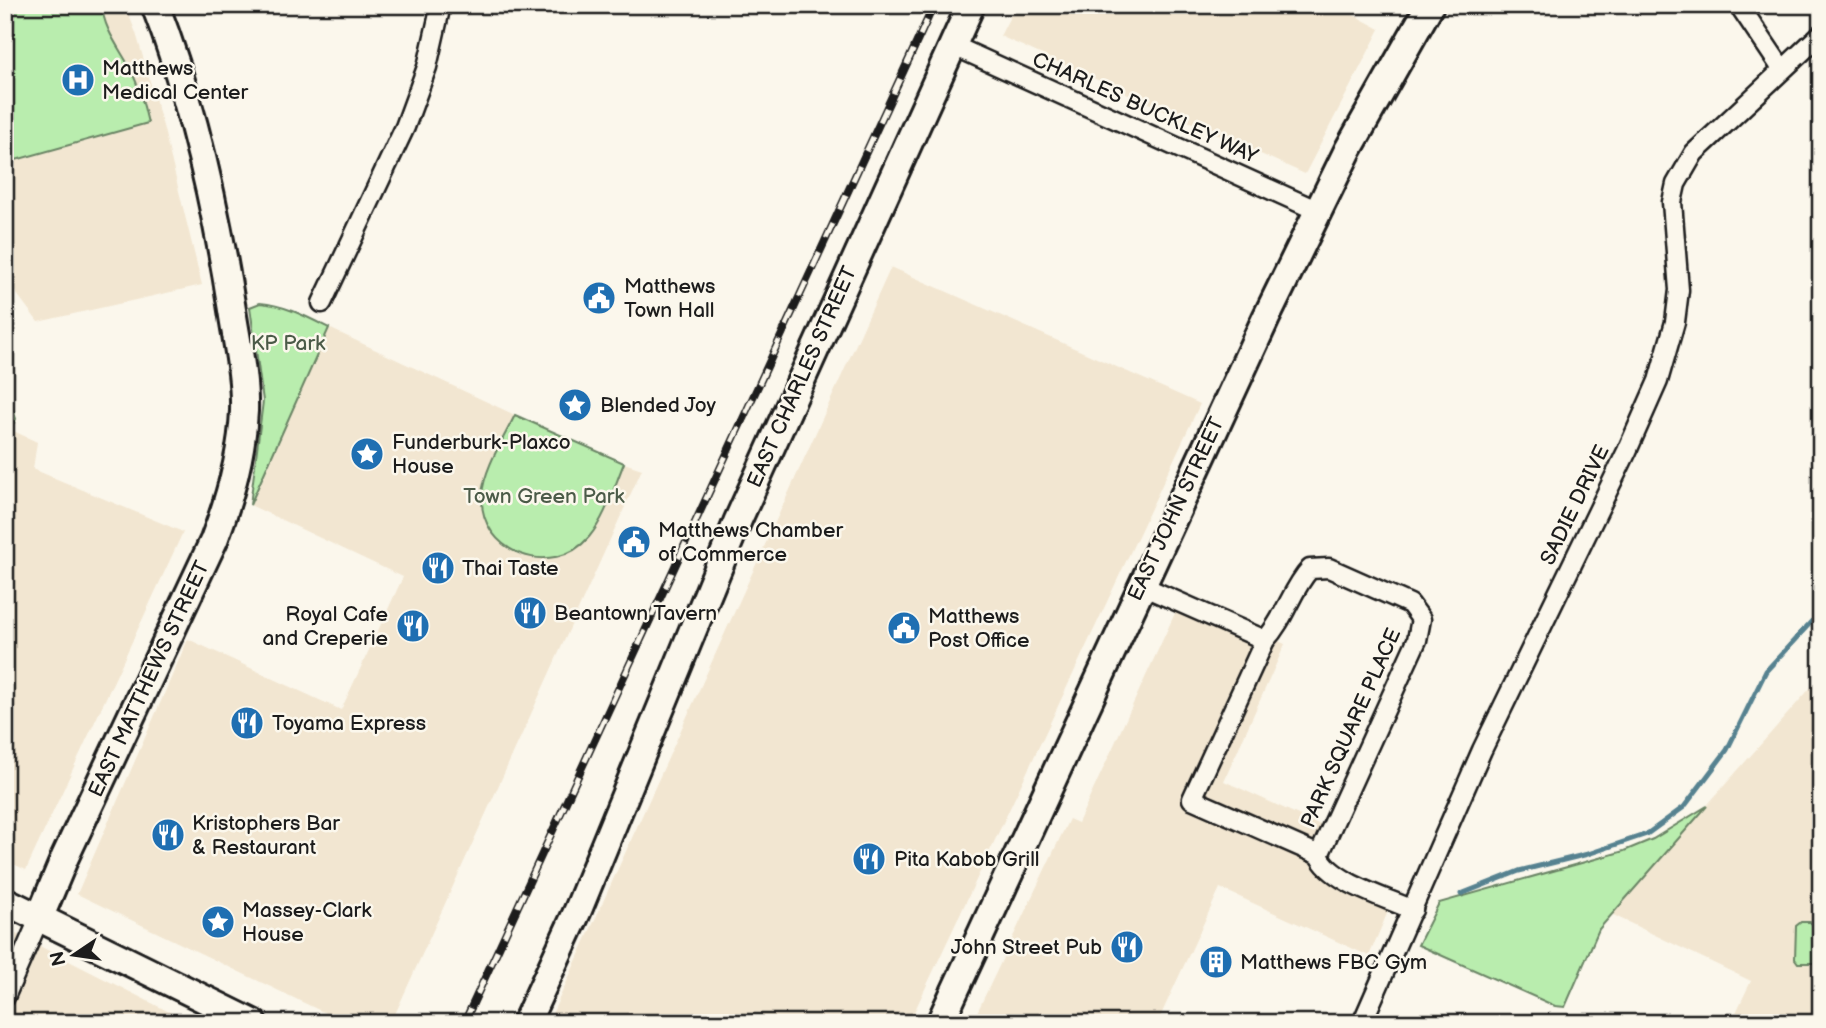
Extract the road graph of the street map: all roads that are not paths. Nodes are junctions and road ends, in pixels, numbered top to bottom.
1 (155, 5) edge
2 (441, 5) edge
3 (971, 5) edge
4 (1430, 5) edge
5 (1739, 5) edge
6 (1821, 34) edge
7 (952, 45) junction
8 (1782, 69) junction
9 (1318, 211) junction
10 (322, 303) dead end
11 (1140, 585) junction
12 (1265, 640) junction
13 (1319, 855) junction
14 (5, 901) edge
15 (1413, 909) junction
16 (39, 919) junction
17 (5, 997) edge
18 (253, 1023) edge
19 (526, 1023) edge
20 (940, 1023) edge
21 (1362, 1023) edge

1 - 16 main road, EAST MATTHEWS STREET
2 - 10 street
3 - 7 main road, EAST CHARLES STREET
4 - 9 main road, EAST JOHN STREET
5 - 8 street
6 - 8 street, SADIE DRIVE
7 - 9 street, CHARLES BUCKLEY WAY
7 - 19 main road, EAST CHARLES STREET
8 - 15 street, SADIE DRIVE
9 - 11 main road, EAST JOHN STREET
11 - 12 street
11 - 20 main road, EAST JOHN STREET
12 - 13 street, PARK SQUARE PLACE
12 - 13 street, PARK SQUARE PLACE
13 - 15 street, PARK SQUARE PLACE
14 - 16 main road
15 - 21 street, SADIE DRIVE
16 - 17 street
16 - 18 main road

